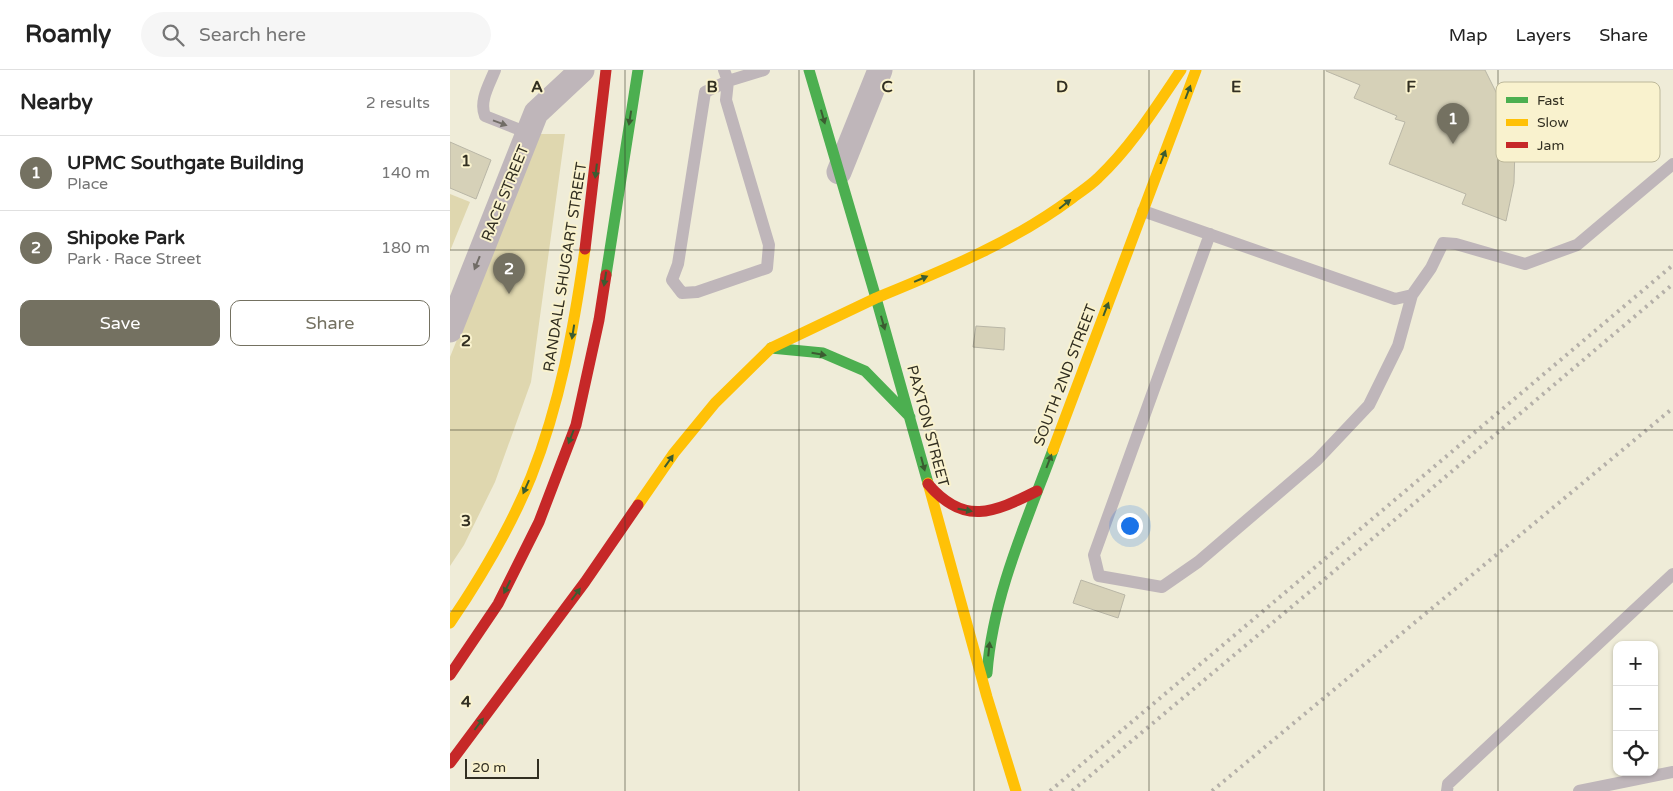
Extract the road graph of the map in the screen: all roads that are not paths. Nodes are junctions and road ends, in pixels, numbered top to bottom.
1 (495, 70) edge
2 (582, 70) edge
3 (606, 70) edge
4 (638, 70) edge
5 (764, 70) edge
6 (809, 70) edge
7 (880, 70) edge
8 (1181, 70) edge
9 (1196, 70) edge
10 (726, 75) edge
11 (528, 133) junction
12 (1673, 164) edge
13 (839, 172) junction
14 (1143, 211) junction
15 (1210, 234) junction
16 (1412, 295) junction
17 (876, 298) junction
18 (450, 330) edge
19 (771, 348) junction
20 (910, 417) junction
21 (928, 482) junction
22 (1037, 491) junction
23 (1673, 574) edge
24 (450, 623) edge
25 (450, 675) edge
26 (988, 697) junction
27 (450, 763) edge
28 (1673, 772) edge
29 (1016, 791) edge
30 (1447, 791) edge
31 (1579, 791) edge

1 -> 11 lane
2 - 11 street, RACE STREET
3 -> 24 main road, RANDALL SHUGART STREET
4 -> 25 main road
5 - 10 lane
6 -> 13 main road, PAXTON STREET
7 - 13 street
17 -> 8 main road
14 -> 9 main road, SOUTH 2ND STREET
10 - 10 lane
11 -> 18 street, RACE STREET
12 - 16 lane
13 - 17 main road, PAXTON STREET
14 - 15 lane
22 -> 14 main road, SOUTH 2ND STREET
15 - 16 lane
15 - 16 lane
17 - 19 main road
17 -> 20 main road, PAXTON STREET
19 -> 20 main road
27 -> 19 main road
20 -> 21 main road, PAXTON STREET
21 -> 22 main road
21 - 26 main road, PAXTON STREET
26 -> 22 main road, SOUTH 2ND STREET
23 - 30 lane
26 - 29 main road, PAXTON STREET
28 - 31 lane

